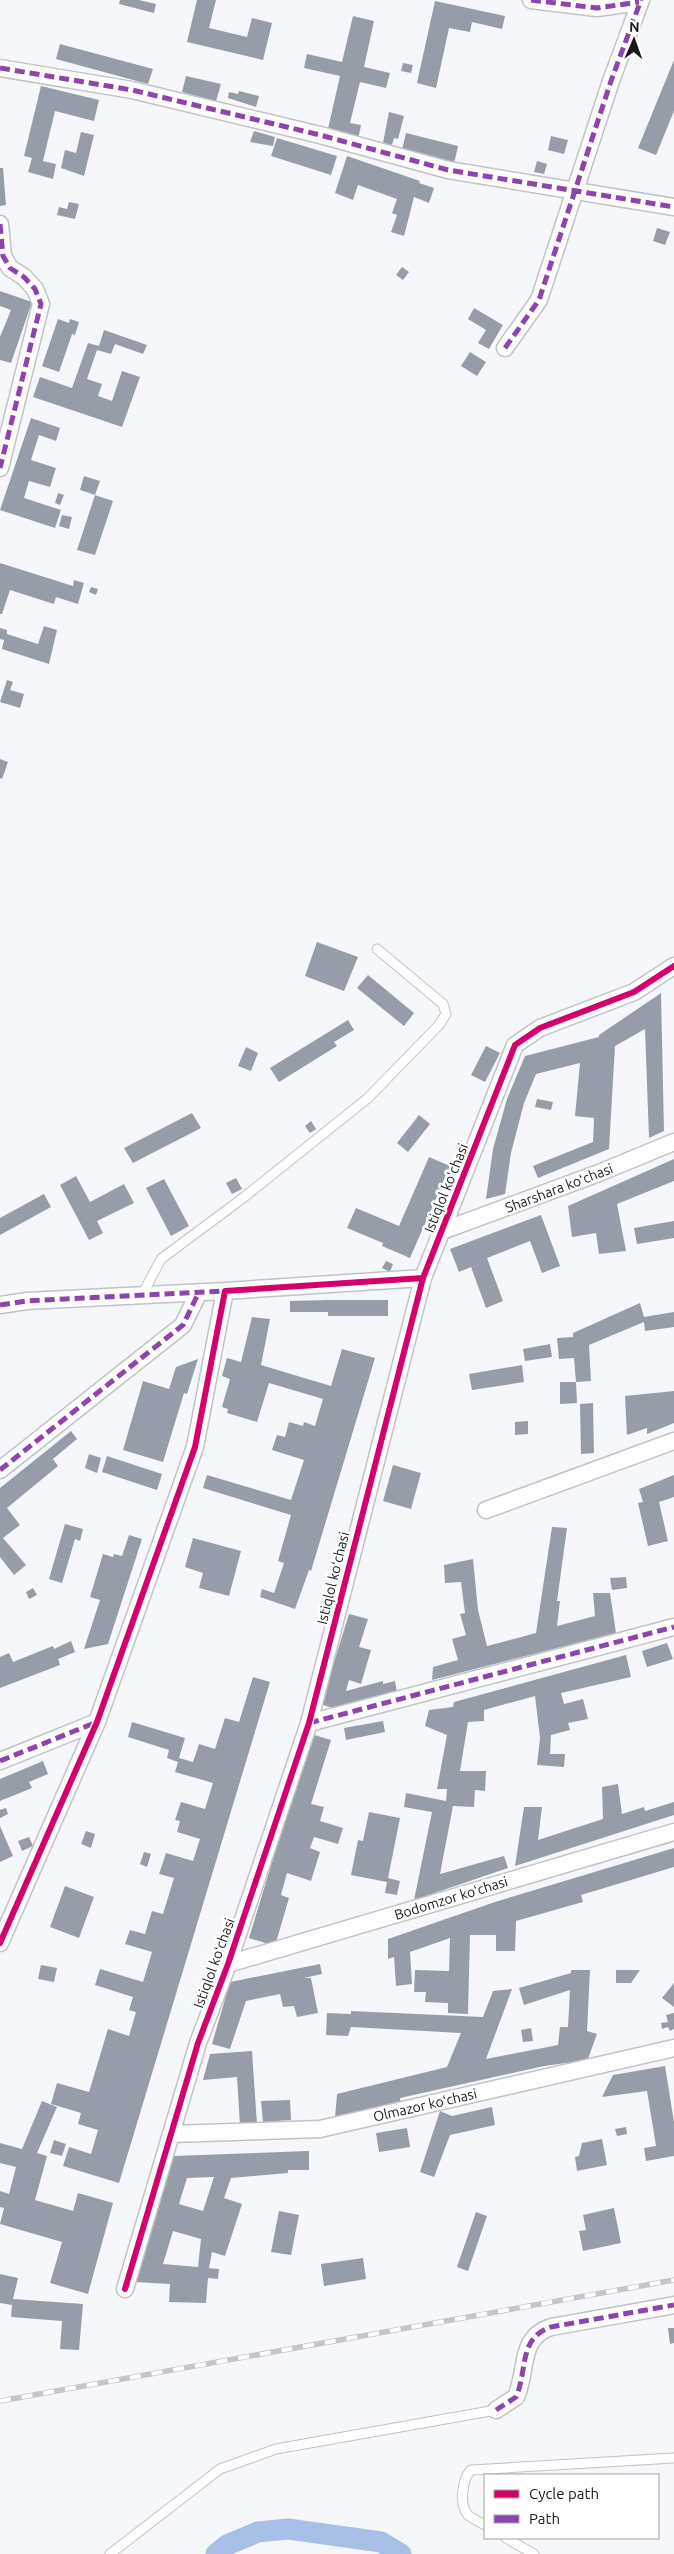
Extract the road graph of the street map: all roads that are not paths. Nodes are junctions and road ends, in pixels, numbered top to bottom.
1 (531, 0) edge
2 (640, 1) edge
3 (0, 68) edge
4 (574, 191) junction
5 (674, 207) edge
6 (0, 224) edge
7 (505, 348) dead end
8 (0, 468) edge
9 (377, 949) dead end
10 (674, 966) edge
11 (674, 1142) edge
12 (442, 1231) junction
13 (423, 1278) junction
14 (225, 1291) junction
15 (199, 1292) junction
16 (142, 1295) junction
17 (0, 1305) edge
18 (674, 1441) edge
19 (0, 1470) edge
20 (486, 1510) dead end
21 (674, 1627) edge
22 (97, 1722) junction
23 (309, 1723) junction
24 (0, 1761) edge
25 (674, 1832) edge
26 (0, 1943) edge
27 (228, 1964) junction
28 (674, 2048) edge
29 (172, 2134) junction
30 (125, 2289) dead end
31 (674, 2305) edge
32 (496, 2410) joint
33 (674, 2458) edge
34 (484, 2524) edge
35 (508, 2539) edge
36 (110, 2554) edge
37 (534, 2554) edge

1 - 2 street
2 - 4 street
3 - 4 street
4 - 5 street
4 - 7 street
6 - 8 street
9 - 16 lane
10 - 12 street, Istiqlol koʻchasi
11 - 12 street, Sharshara koʻchasi
12 - 13 street, Istiqlol koʻchasi
13 - 14 street
13 - 23 street, Istiqlol koʻchasi
14 - 15 street
14 - 22 street
15 - 16 street
15 - 19 street
16 - 17 street
18 - 20 street
21 - 23 street
22 - 24 street
22 - 26 street
23 - 27 street, Istiqlol koʻchasi
25 - 27 street, Bodomzor koʻchasi
27 - 29 street, Istiqlol koʻchasi
28 - 29 street, Olmazor koʻchasi
29 - 30 street, Istiqlol koʻchasi
31 - 32 street
32 - 36 lane
33 - 34 lane
35 - 37 lane

